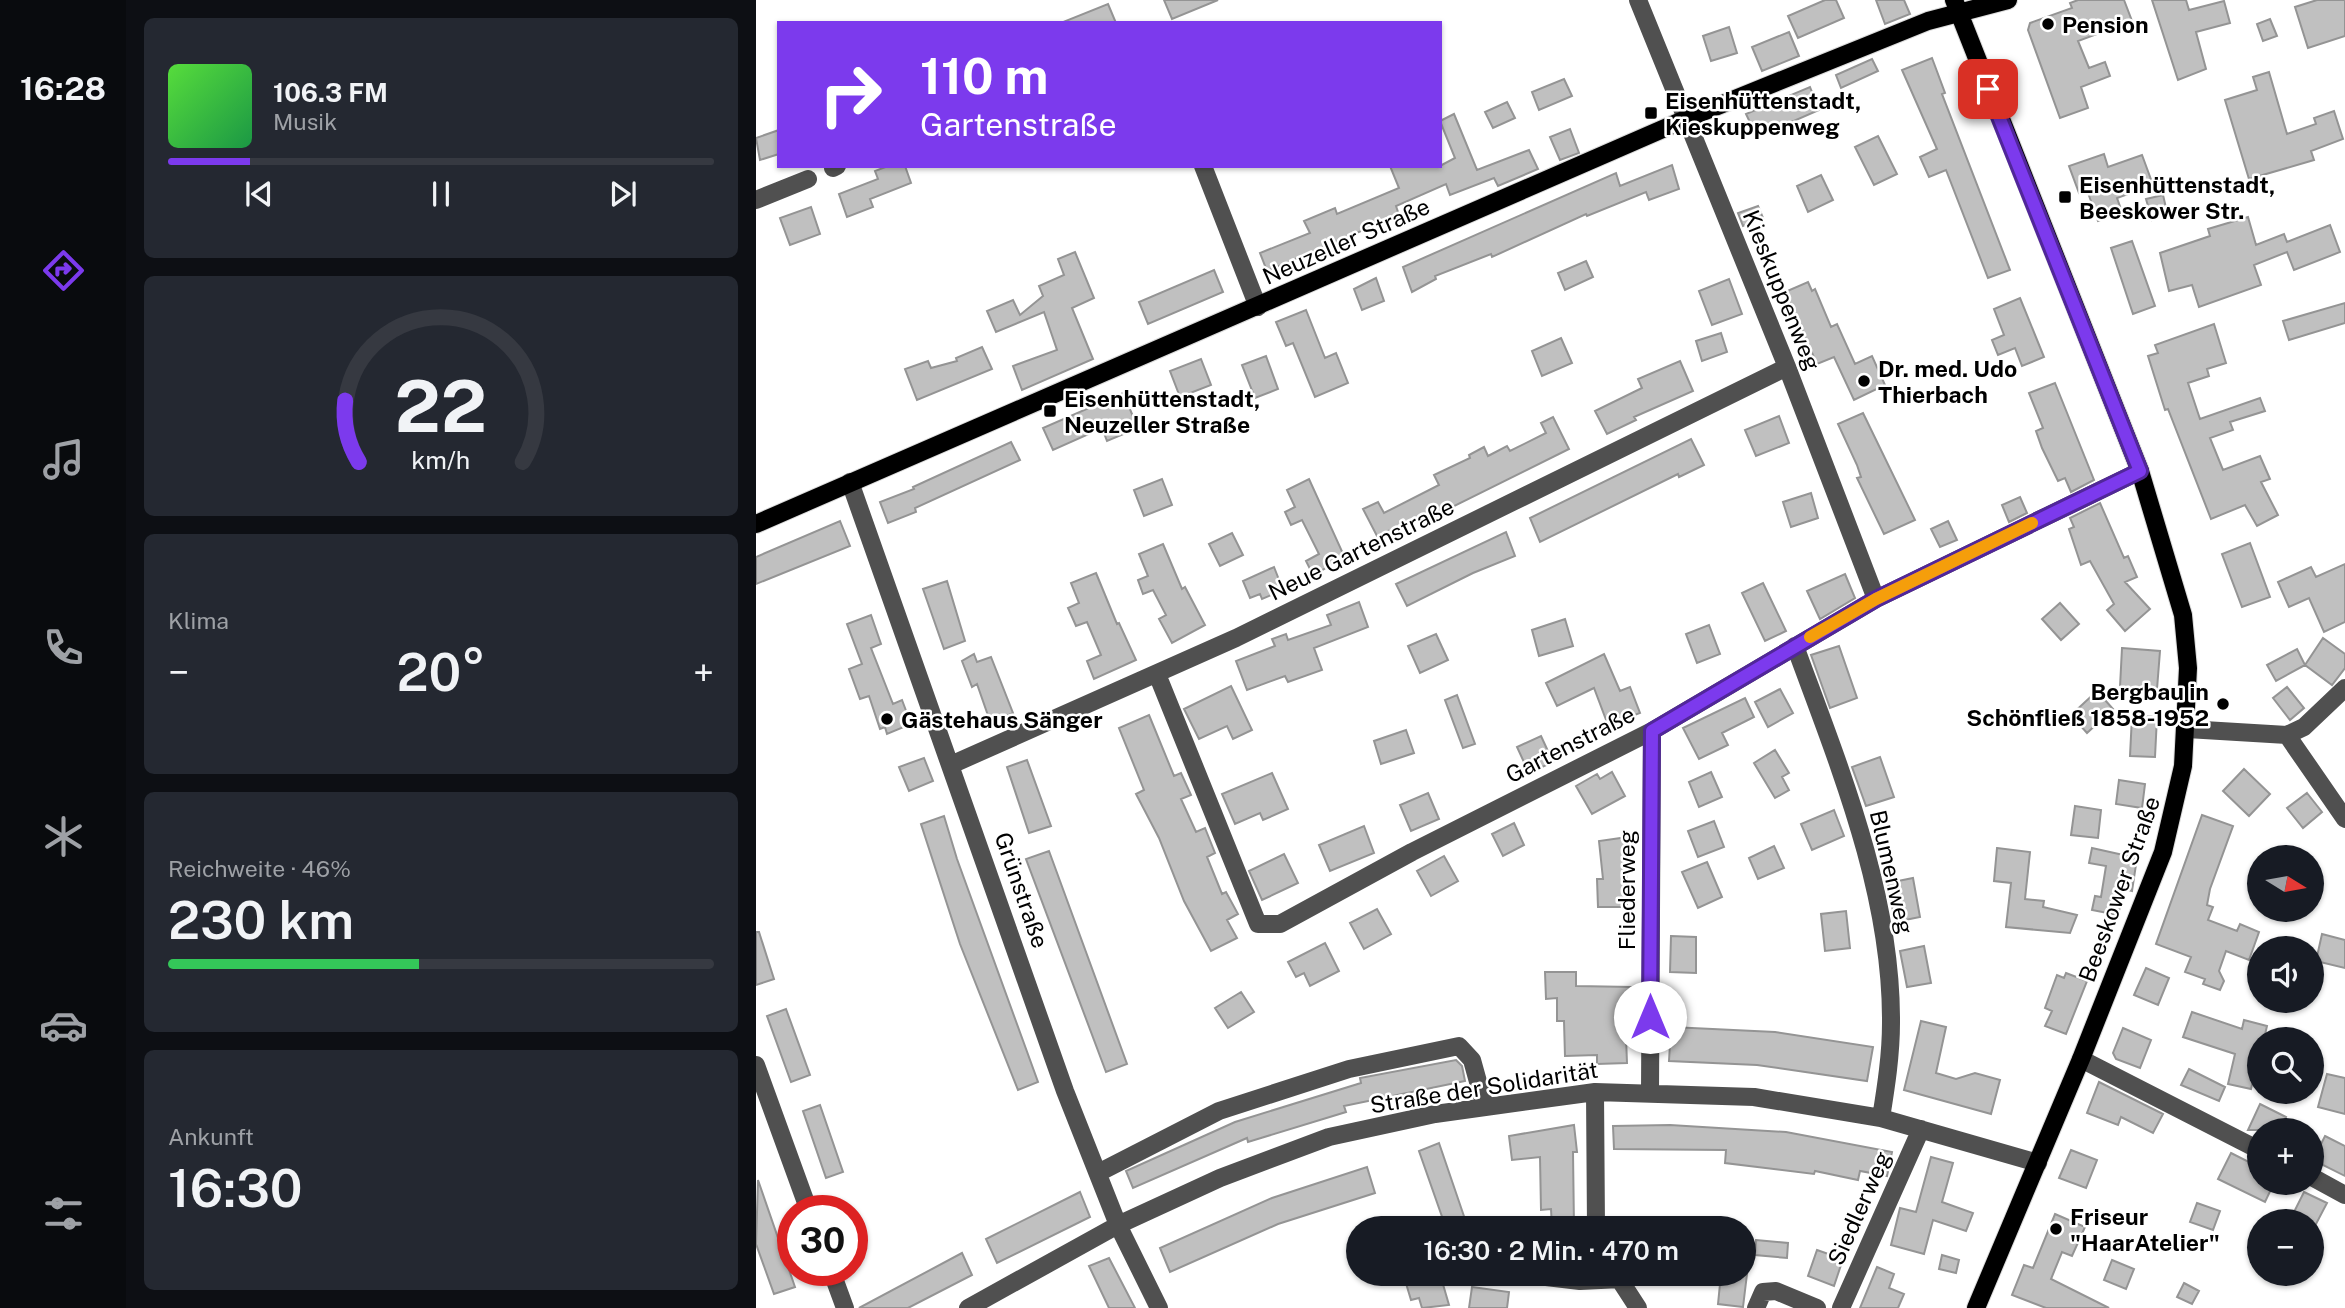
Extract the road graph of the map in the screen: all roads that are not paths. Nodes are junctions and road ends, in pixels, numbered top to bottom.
1 (1638, 0) edge
2 (2008, 0) edge
3 (1956, 5) edge
4 (1688, 118) junction
5 (1204, 168) edge
6 (808, 179) dead end
7 (756, 200) edge
8 (1258, 307) junction
9 (1787, 367) junction
10 (2140, 471) junction
11 (850, 482) junction
12 (756, 523) edge
13 (1876, 599) junction
14 (1795, 646) junction
15 (1157, 674) junction
16 (2345, 688) edge
17 (2187, 729) junction
18 (1652, 731) junction
19 (2287, 735) junction
20 (953, 764) junction
21 (2345, 819) edge
22 (2081, 1059) junction
23 (756, 1065) edge
24 (1595, 1092) junction
25 (1650, 1092) junction
26 (1485, 1107) junction
27 (1881, 1118) junction
28 (1921, 1129) junction
29 (2247, 1144) edge
30 (2038, 1164) junction
31 (1098, 1173) junction
32 (2324, 1184) edge
33 (803, 1195) edge
34 (2345, 1195) edge
35 (1596, 1216) edge
36 (1118, 1225) junction
37 (837, 1286) edge
38 (1624, 1286) edge
39 (845, 1308) edge
40 (968, 1308) edge
41 (1158, 1308) edge
42 (1639, 1308) edge
43 (1756, 1308) edge
44 (1817, 1308) edge
45 (1841, 1308) edge
46 (1976, 1308) edge

1 - 4 street, Kieskuppenweg
2 - 3 main road, Neuzeller Straße
3 - 4 main road, Neuzeller Straße
3 - 10 main road, Beeskower Straße
4 - 8 main road, Neuzeller Straße
4 - 9 street, Kieskuppenweg
5 - 8 street
6 - 7 street
8 - 11 main road, Neuzeller Straße
9 - 13 street, Kieskuppenweg
9 - 15 street, Neue Gartenstraße
10 - 13 street, Gartenstraße
10 - 17 main road, Beeskower Straße
11 - 12 main road, Neuzeller Straße
11 - 20 street, Grünstraße
13 - 14 street, Gartenstraße
14 - 18 street, Gartenstraße
14 - 27 street, Blumenweg
15 - 18 street, Gartenstraße
15 - 20 street, Neue Gartenstraße
16 - 19 street
17 - 19 street
17 - 22 main road, Beeskower Straße
18 - 25 street, Fliederweg
19 - 21 street
20 - 31 street, Grünstraße
22 - 29 street
22 - 30 main road, Beeskower Straße
23 - 33 street
24 - 25 street, Straße der Solidarität
24 - 26 street, Straße der Solidarität
24 - 35 street
25 - 27 street, Straße der Solidarität
26 - 31 street
26 - 36 street, Straße der Solidarität
27 - 28 street, Straße der Solidarität
28 - 30 street, Straße der Solidarität
28 - 45 street, Siedlerweg
30 - 46 main road, Beeskower Straße
31 - 36 street, Grünstraße
32 - 34 street
36 - 40 street, Straße der Solidarität
36 - 41 street, Grünstraße
37 - 39 street
38 - 42 street
43 - 44 street

